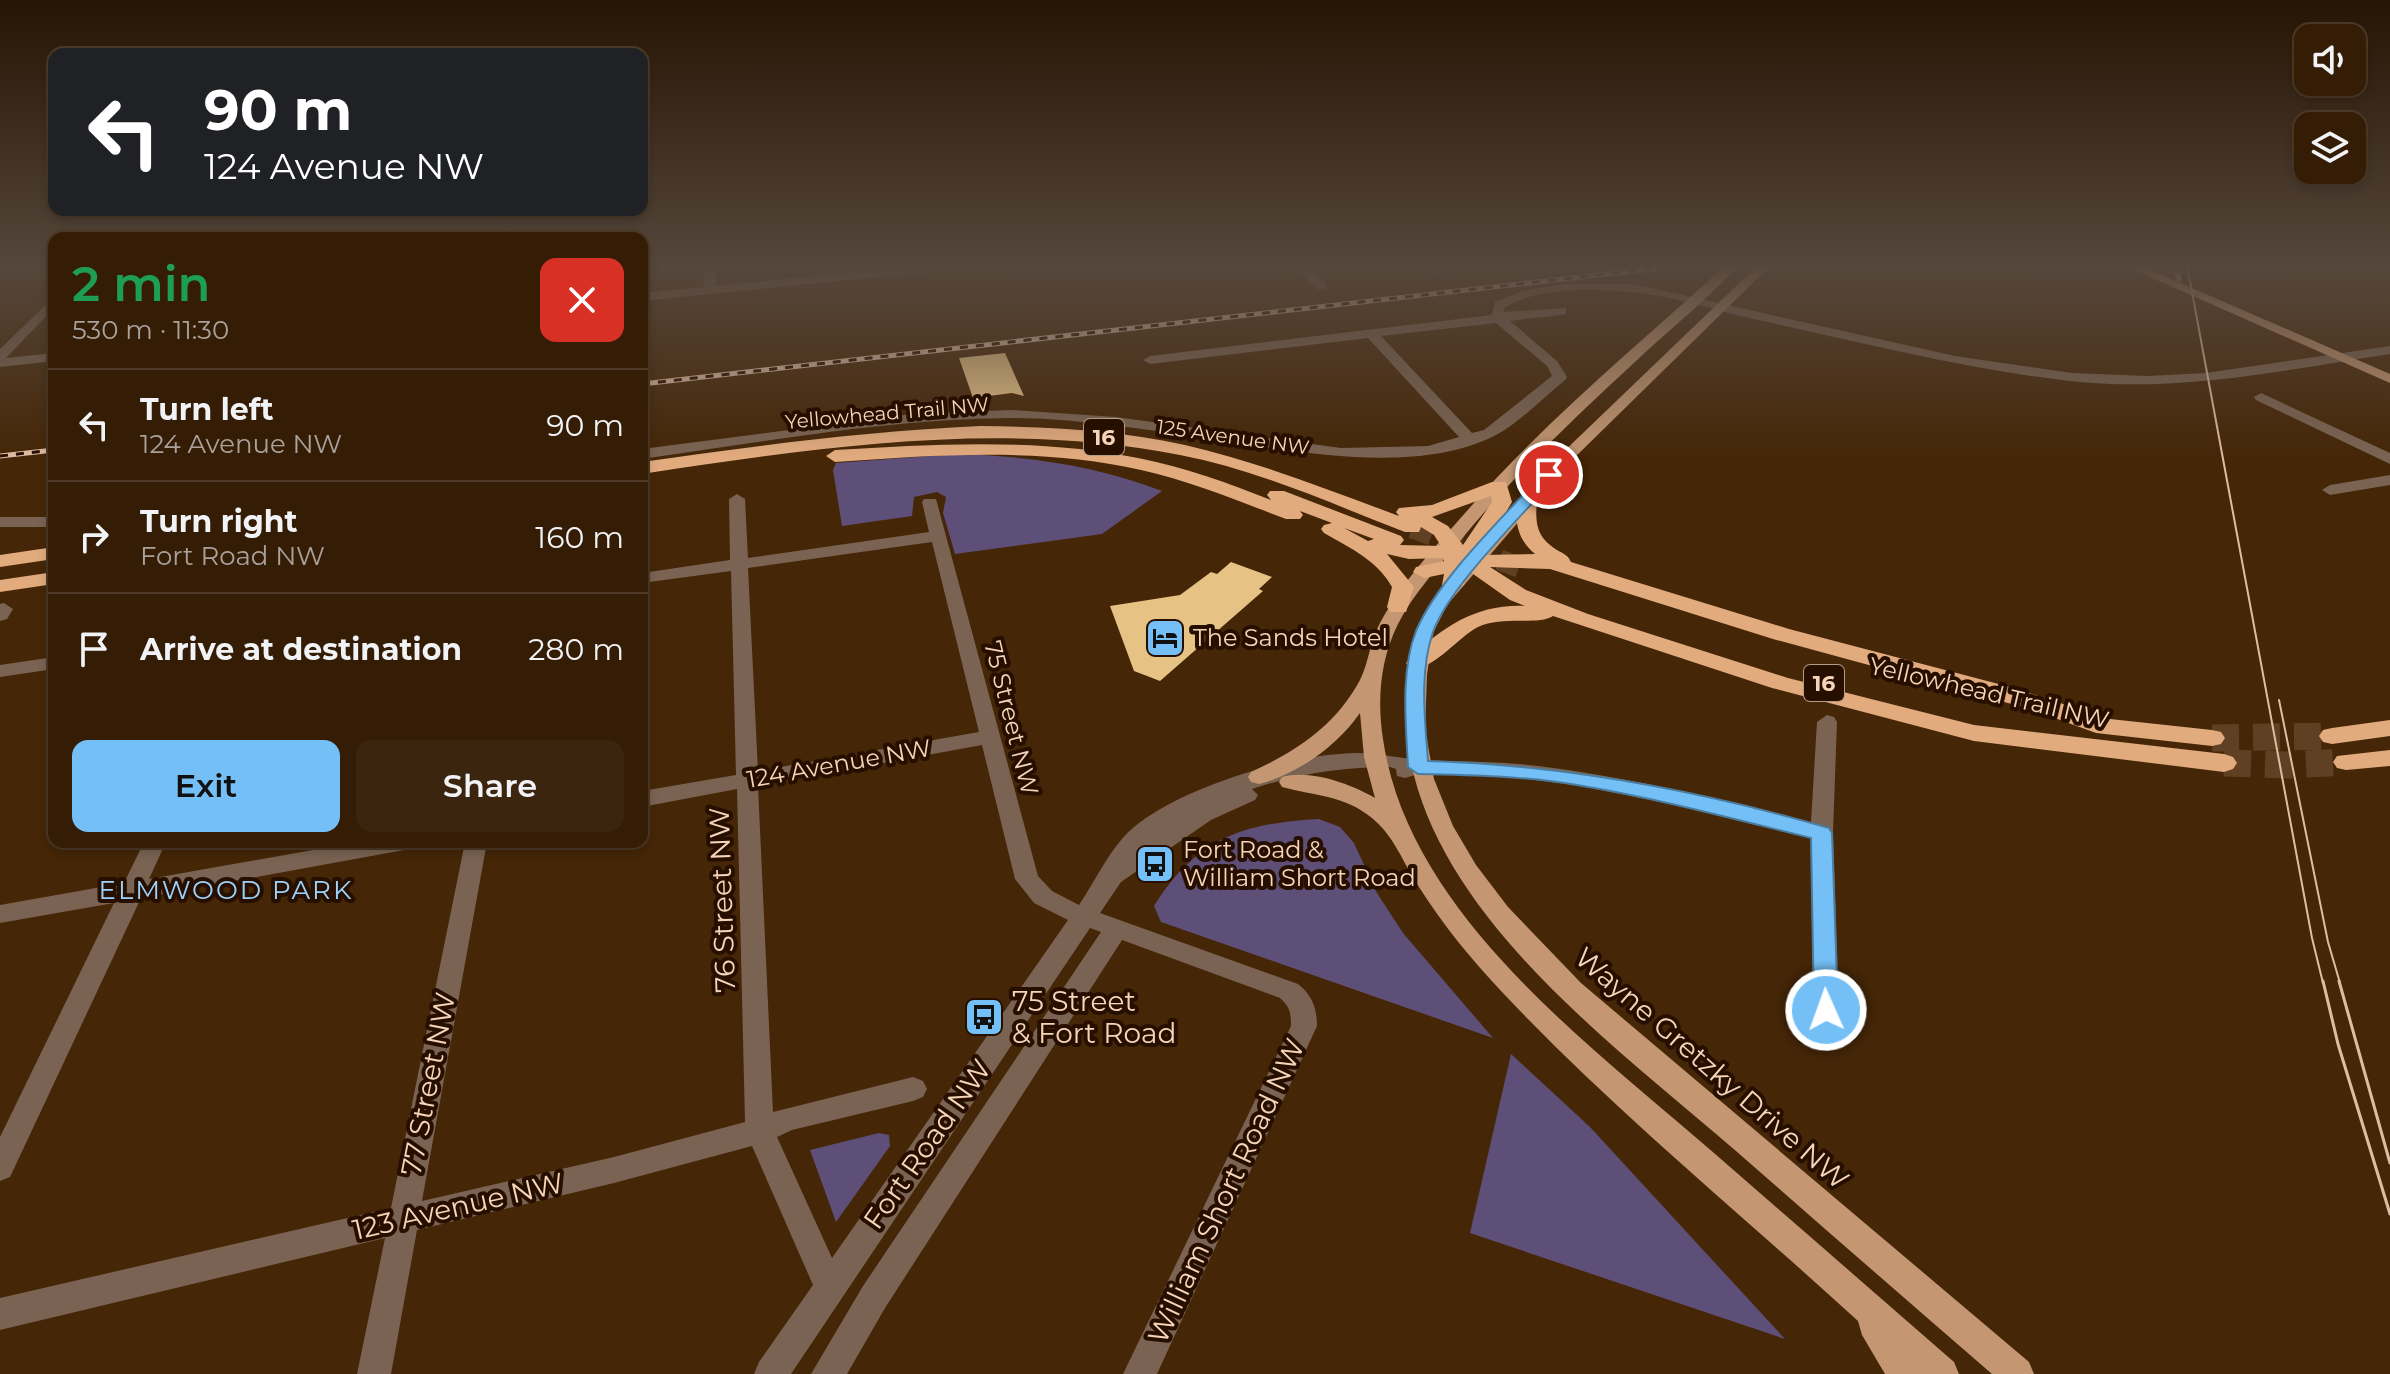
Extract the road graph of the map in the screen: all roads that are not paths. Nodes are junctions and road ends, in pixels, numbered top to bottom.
1 (28, 329) edge
2 (1414, 329) edge
3 (1511, 329) edge
4 (1663, 329) edge
5 (1696, 329) edge
6 (1818, 329) edge
7 (2276, 329) edge
8 (1372, 334) junction
9 (48, 350) edge
10 (2390, 350) edge
11 (48, 357) edge
12 (2340, 357) junction
13 (1, 358) edge
14 (1150, 360) dead end
15 (2390, 379) edge
16 (2261, 397) dead end
17 (1471, 441) junction
18 (648, 453) edge
19 (784, 454) junction
20 (2390, 459) edge
21 (648, 467) edge
22 (648, 480) edge
23 (2390, 480) edge
24 (1499, 486) junction
25 (2330, 490) dead end
26 (737, 499) dead end
27 (1527, 500) junction
28 (930, 502) dead end
29 (1411, 521) junction
30 (0, 522) edge
31 (48, 522) edge
32 (1331, 529) junction
33 (938, 536) junction
34 (1496, 538) joint
35 (1394, 540) tunnel mouth
36 (1363, 541) junction
37 (48, 544) edge
38 (0, 550) edge
39 (48, 554) edge
40 (1460, 556) junction
41 (0, 561) edge
42 (740, 564) junction
43 (48, 568) edge
44 (1424, 572) joint
45 (1585, 573) junction
46 (0, 575) edge
47 (648, 577) edge
48 (1526, 578) junction
49 (48, 579) edge
50 (1453, 585) joint
51 (0, 586) edge
52 (1398, 607) junction
53 (1580, 619) junction
54 (1418, 663) junction
55 (48, 664) edge
56 (0, 671) edge
57 (1372, 677) junction
58 (1827, 722) dead end
59 (2112, 728) junction
60 (2390, 728) edge
61 (2332, 736) tunnel mouth
62 (990, 737) junction
63 (2212, 738) tunnel mouth
64 (2138, 754) junction
65 (2390, 758) edge
66 (2346, 762) tunnel mouth
67 (2224, 763) tunnel mouth
68 (1377, 767) junction
69 (1418, 767) junction
70 (1259, 777) junction
71 (747, 780) junction
72 (1290, 782) junction
73 (648, 798) edge
74 (1397, 828) junction
75 (1822, 833) junction
76 (152, 848) edge
77 (371, 848) edge
78 (475, 848) edge
79 (1112, 876) junction
80 (132, 891) junction
81 (0, 914) edge
82 (1084, 918) junction
83 (1116, 929) junction
84 (1826, 1010) dead end
85 (913, 1089) dead end
86 (760, 1131) junction
87 (0, 1168) edge
88 (402, 1219) junction
89 (1838, 1280) junction
90 (829, 1285) junction
91 (0, 1314) edge
92 (374, 1374) edge
93 (771, 1374) edge
94 (828, 1374) edge
95 (1140, 1374) edge
96 (1904, 1374) edge
97 (1942, 1374) edge
98 (2017, 1374) edge

1 - 13 street
2 - 8 street
3 - 17 street, 125 Avenue NW
4 - 24 main road
5 - 27 main road
6 - 12 street
7 - 12 main road
8 - 14 street
8 - 17 street
9 - 13 street
10 - 12 street
11 - 13 street
12 - 15 main road
16 - 20 street
17 - 18 street, 125 Avenue NW
19 - 21 highway, Yellowhead Trail NW / 16
19 - 22 highway, Yellowhead Trail NW / 16
19 - 29 highway, Yellowhead Trail NW / 16
19 - 32 highway
19 - 35 highway, Yellowhead Trail NW / 16
23 - 25 street
24 - 29 highway
24 - 40 highway
26 - 42 street, 76 Street NW
27 - 34 main road
27 - 45 highway
28 - 33 street, 75 Street NW
29 - 36 highway
29 - 40 highway, Yellowhead Trail NW
30 - 31 street
32 - 36 highway
32 - 52 highway
33 - 42 street
33 - 62 street, 75 Street NW
34 - 40 highway
36 - 40 highway
37 - 38 highway
39 - 41 highway
40 - 44 highway
40 - 48 highway, Yellowhead Trail NW
40 - 48 highway
40 - 50 highway
42 - 47 street
42 - 71 street, 76 Street NW
43 - 46 highway
44 - 52 main road
45 - 48 highway
45 - 59 highway
48 - 53 highway
48 - 59 highway, Yellowhead Trail NW / 16
48 - 64 highway, Yellowhead Trail NW / 16
49 - 51 highway
50 - 54 main road
52 - 57 main road
53 - 54 highway
53 - 64 highway
54 - 69 main road
55 - 56 street
57 - 68 main road
57 - 70 main road
58 - 75 street
59 - 63 highway, Yellowhead Trail NW / 16
60 - 61 highway
62 - 71 street, 124 Avenue NW
62 - 82 street, 75 Street NW
64 - 67 highway, Yellowhead Trail NW / 16
65 - 66 highway
68 - 69 street, Fort Road NW
68 - 70 street, Fort Road NW
68 - 72 street, Fort Road NW
68 - 74 main road
69 - 75 street
69 - 98 main road, Wayne Gretzky Drive NW
70 - 79 street, Fort Road NW
71 - 73 street, 124 Avenue NW
71 - 86 street, 76 Street NW
72 - 74 main road
72 - 79 street, Fort Road NW
74 - 89 main road
75 - 84 street
76 - 80 street
77 - 80 street
78 - 88 street, 77 Street NW
79 - 82 street, Fort Road NW
80 - 81 street
80 - 87 street
82 - 83 street, William Short Road NW
82 - 90 street, Fort Road NW
83 - 94 street
83 - 95 street, William Short Road NW
85 - 86 street, 123 Avenue NW
86 - 88 street, 123 Avenue NW
86 - 90 street, 76 Street NW
88 - 91 street, 123 Avenue NW
88 - 92 street, 77 Street NW
89 - 96 main road
89 - 97 main road
90 - 93 street, Fort Road NW

